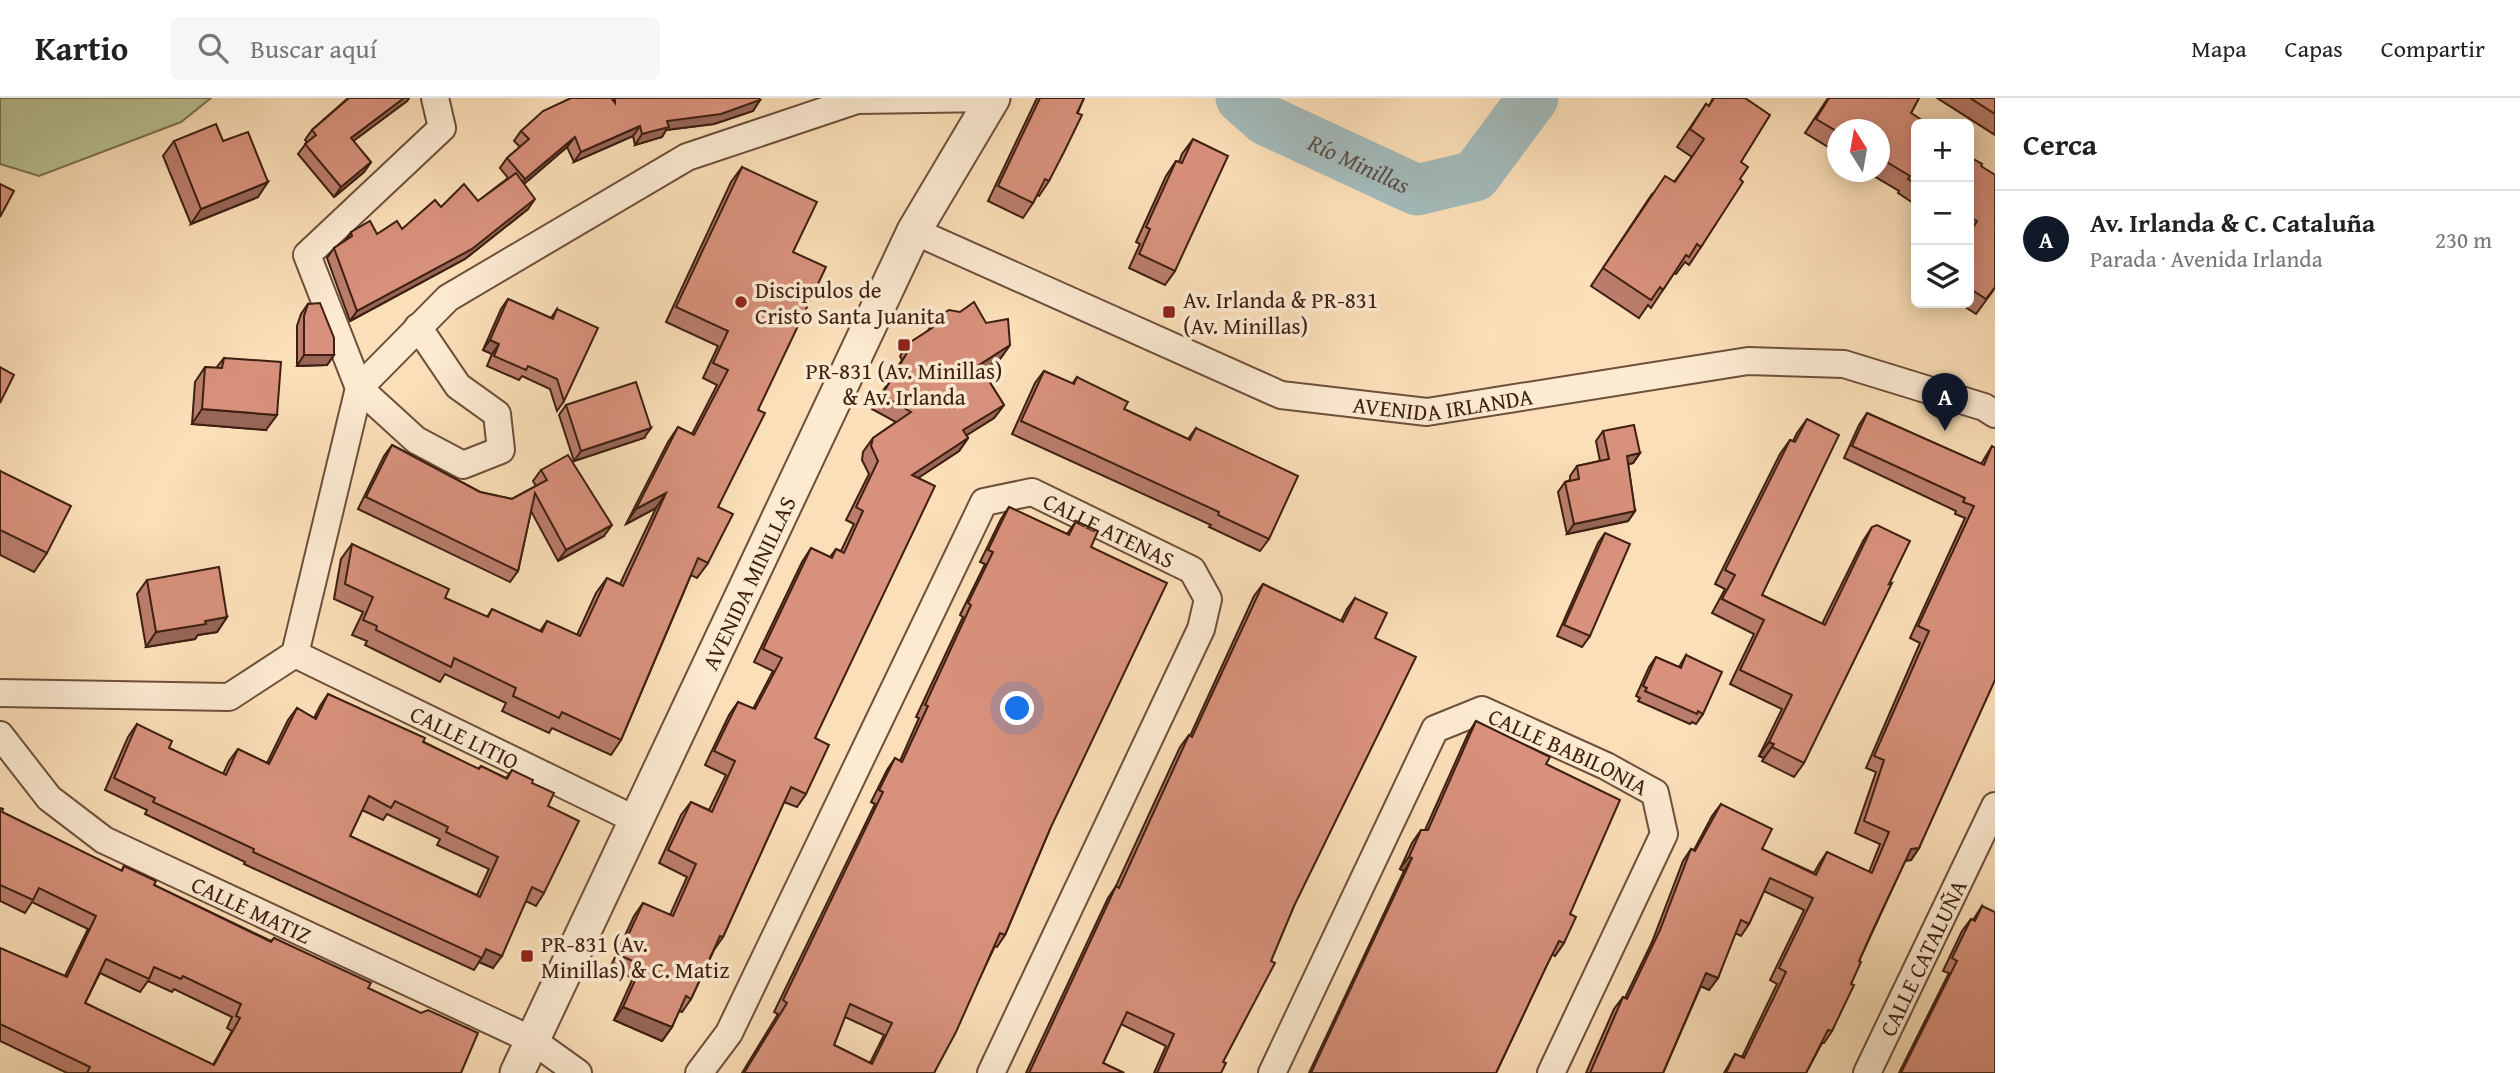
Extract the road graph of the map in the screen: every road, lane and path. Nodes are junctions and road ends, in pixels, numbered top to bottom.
1 (435, 98) edge
2 (993, 98) edge
3 (914, 231) junction
4 (418, 327) junction
5 (359, 388) junction
6 (1995, 414) edge
7 (295, 654) junction
8 (0, 693) edge
9 (0, 735) edge
10 (1995, 806) edge
11 (636, 820) junction
12 (532, 1040) junction
13 (517, 1073) edge
14 (578, 1073) edge
15 (699, 1073) edge
16 (991, 1073) edge
17 (1272, 1073) edge
18 (1551, 1073) edge
19 (1867, 1073) edge

1 - 5 street
2 - 3 street, AVENIDA MINILLAS
2 - 4 street
3 - 6 street, AVENIDA IRLANDA
3 - 11 street, AVENIDA MINILLAS
4 - 5 street
4 - 5 street
5 - 7 street
7 - 8 street
7 - 11 street, CALLE LITIO
9 - 12 street, CALLE MATIZ
10 - 19 street, CALLE CATALUÑA
11 - 12 street, AVENIDA MINILLAS
12 - 13 street, AVENIDA MINILLAS
12 - 14 street, CALLE MATIZ
15 - 16 street, CALLE ATENAS
17 - 18 street, CALLE BABILONIA

